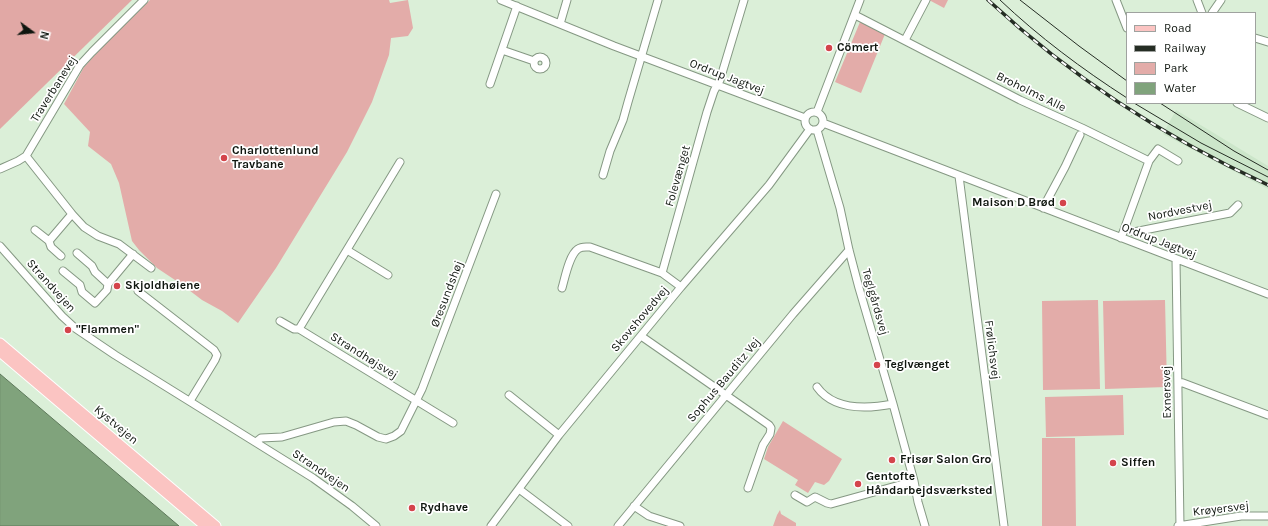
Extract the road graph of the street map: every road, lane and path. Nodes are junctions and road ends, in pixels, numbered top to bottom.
1 (144, 0) edge
2 (501, 0) edge
3 (567, 0) edge
4 (658, 0) edge
5 (744, 0) edge
6 (860, 0) edge
7 (926, 0) edge
8 (1116, 0) edge
9 (1197, 0) edge
10 (1221, 0) edge
11 (517, 6) junction
12 (1202, 12) edge
13 (1213, 12) edge
14 (855, 15) junction
15 (560, 24) junction
16 (1126, 25) edge
17 (1256, 38) edge
18 (905, 40) junction
19 (1268, 42) edge
20 (502, 50) junction
21 (641, 56) junction
22 (534, 60) dead end
23 (490, 84) dead end
24 (717, 85) junction
25 (1239, 104) edge
26 (816, 112) junction
27 (805, 118) junction
28 (1268, 118) edge
29 (823, 123) junction
30 (813, 129) junction
31 (1080, 135) dead end
32 (26, 156) junction
33 (1149, 161) junction
34 (1178, 161) dead end
35 (400, 162) dead end
36 (0, 170) edge
37 (603, 175) dead end
38 (959, 176) junction
39 (496, 194) dead end
40 (1238, 205) dead end
41 (1043, 208) junction
42 (72, 214) junction
43 (1125, 228) junction
44 (36, 230) dead end
45 (1121, 238) junction
46 (49, 242) junction
47 (0, 246) edge
48 (347, 250) junction
49 (849, 250) junction
50 (77, 253) dead end
51 (133, 254) junction
52 (61, 256) dead end
53 (1176, 259) junction
54 (151, 268) dead end
55 (63, 271) dead end
56 (662, 273) junction
57 (388, 275) dead end
58 (108, 284) junction
59 (681, 287) junction
60 (562, 288) dead end
61 (138, 291) dead end
62 (1268, 294) edge
63 (280, 321) dead end
64 (299, 329) junction
65 (641, 336) junction
66 (0, 343) edge
67 (0, 352) edge
68 (1178, 382) junction
69 (818, 387) dead end
70 (509, 395) dead end
71 (725, 395) junction
72 (190, 401) junction
73 (416, 401) junction
74 (893, 404) junction
75 (1268, 415) edge
76 (453, 423) dead end
77 (559, 435) junction
78 (256, 442) junction
79 (914, 481) junction
80 (748, 488) dead end
81 (519, 489) junction
82 (795, 494) dead end
83 (634, 506) junction
84 (1268, 516) edge
85 (205, 526) edge
86 (216, 526) edge
87 (376, 526) edge
88 (491, 526) edge
89 (568, 526) edge
90 (618, 526) edge
91 (680, 526) edge
92 (925, 526) edge
93 (1004, 526) edge
94 (1179, 526) edge

1 - 32 street, Traverbanevej
2 - 11 street, Ordrup Jagtvej
3 - 15 street
4 - 21 street
5 - 24 street, Folevænget
6 - 14 street
7 - 18 street
8 - 16 street
9 - 12 street
10 - 13 street
11 - 15 street, Ordrup Jagtvej
11 - 20 street
14 - 18 street, Broholms Alle
14 - 26 street
15 - 21 street, Ordrup Jagtvej
17 - 19 street
18 - 33 street, Broholms Alle
20 - 22 street
20 - 23 street
21 - 24 street, Ordrup Jagtvej
21 - 37 street
24 - 27 street, Ordrup Jagtvej
24 - 56 street, Folevænget
25 - 28 street
26 - 27 street
26 - 29 street
27 - 30 street
29 - 30 street
29 - 38 street, Ordrup Jagtvej
30 - 49 street, Teglgårdsvej
30 - 59 street, Skovshovedvej
31 - 41 street
32 - 36 street
32 - 42 street
33 - 34 street
33 - 43 street
35 - 48 street
38 - 41 street, Ordrup Jagtvej
38 - 93 street, Frølichsvej
39 - 73 street, Øresundshøj
40 - 43 street, Nordvestvej
41 - 45 street, Ordrup Jagtvej
42 - 46 street
42 - 51 street
43 - 45 street
44 - 46 street
45 - 53 street, Ordrup Jagtvej
46 - 52 street
47 - 72 street, Strandvejen
48 - 57 street
48 - 64 street
49 - 71 street, Sophus Bauditz Vej
49 - 74 street, Teglgårdsvej
50 - 58 street
51 - 54 street
51 - 58 street
53 - 62 street, Ordrup Jagtvej
53 - 68 street, Exnersvej
55 - 58 street
56 - 59 street
56 - 60 street
59 - 65 street, Skovshovedvej
61 - 72 street
63 - 64 street, Strandhøjsvej
64 - 73 street, Strandhøjsvej
65 - 71 street
65 - 77 street, Skovshovedvej
66 - 86 main road, Kystvejen
67 - 85 main road, Kystvejen
68 - 75 street
68 - 94 street, Exnersvej
69 - 74 street
70 - 77 street
71 - 80 street
71 - 83 street, Sophus Bauditz Vej
72 - 78 street, Strandvejen
73 - 76 street
73 - 78 street, Øresundshøj
74 - 79 street, Teglgårdsvej
77 - 81 street, Skovshovedvej
78 - 87 street, Strandvejen
79 - 82 street
79 - 92 street, Teglgårdsvej
81 - 88 street, Skovshovedvej
81 - 89 street
83 - 90 street, Sophus Bauditz Vej
83 - 91 street
84 - 94 street, Krøyersvej

